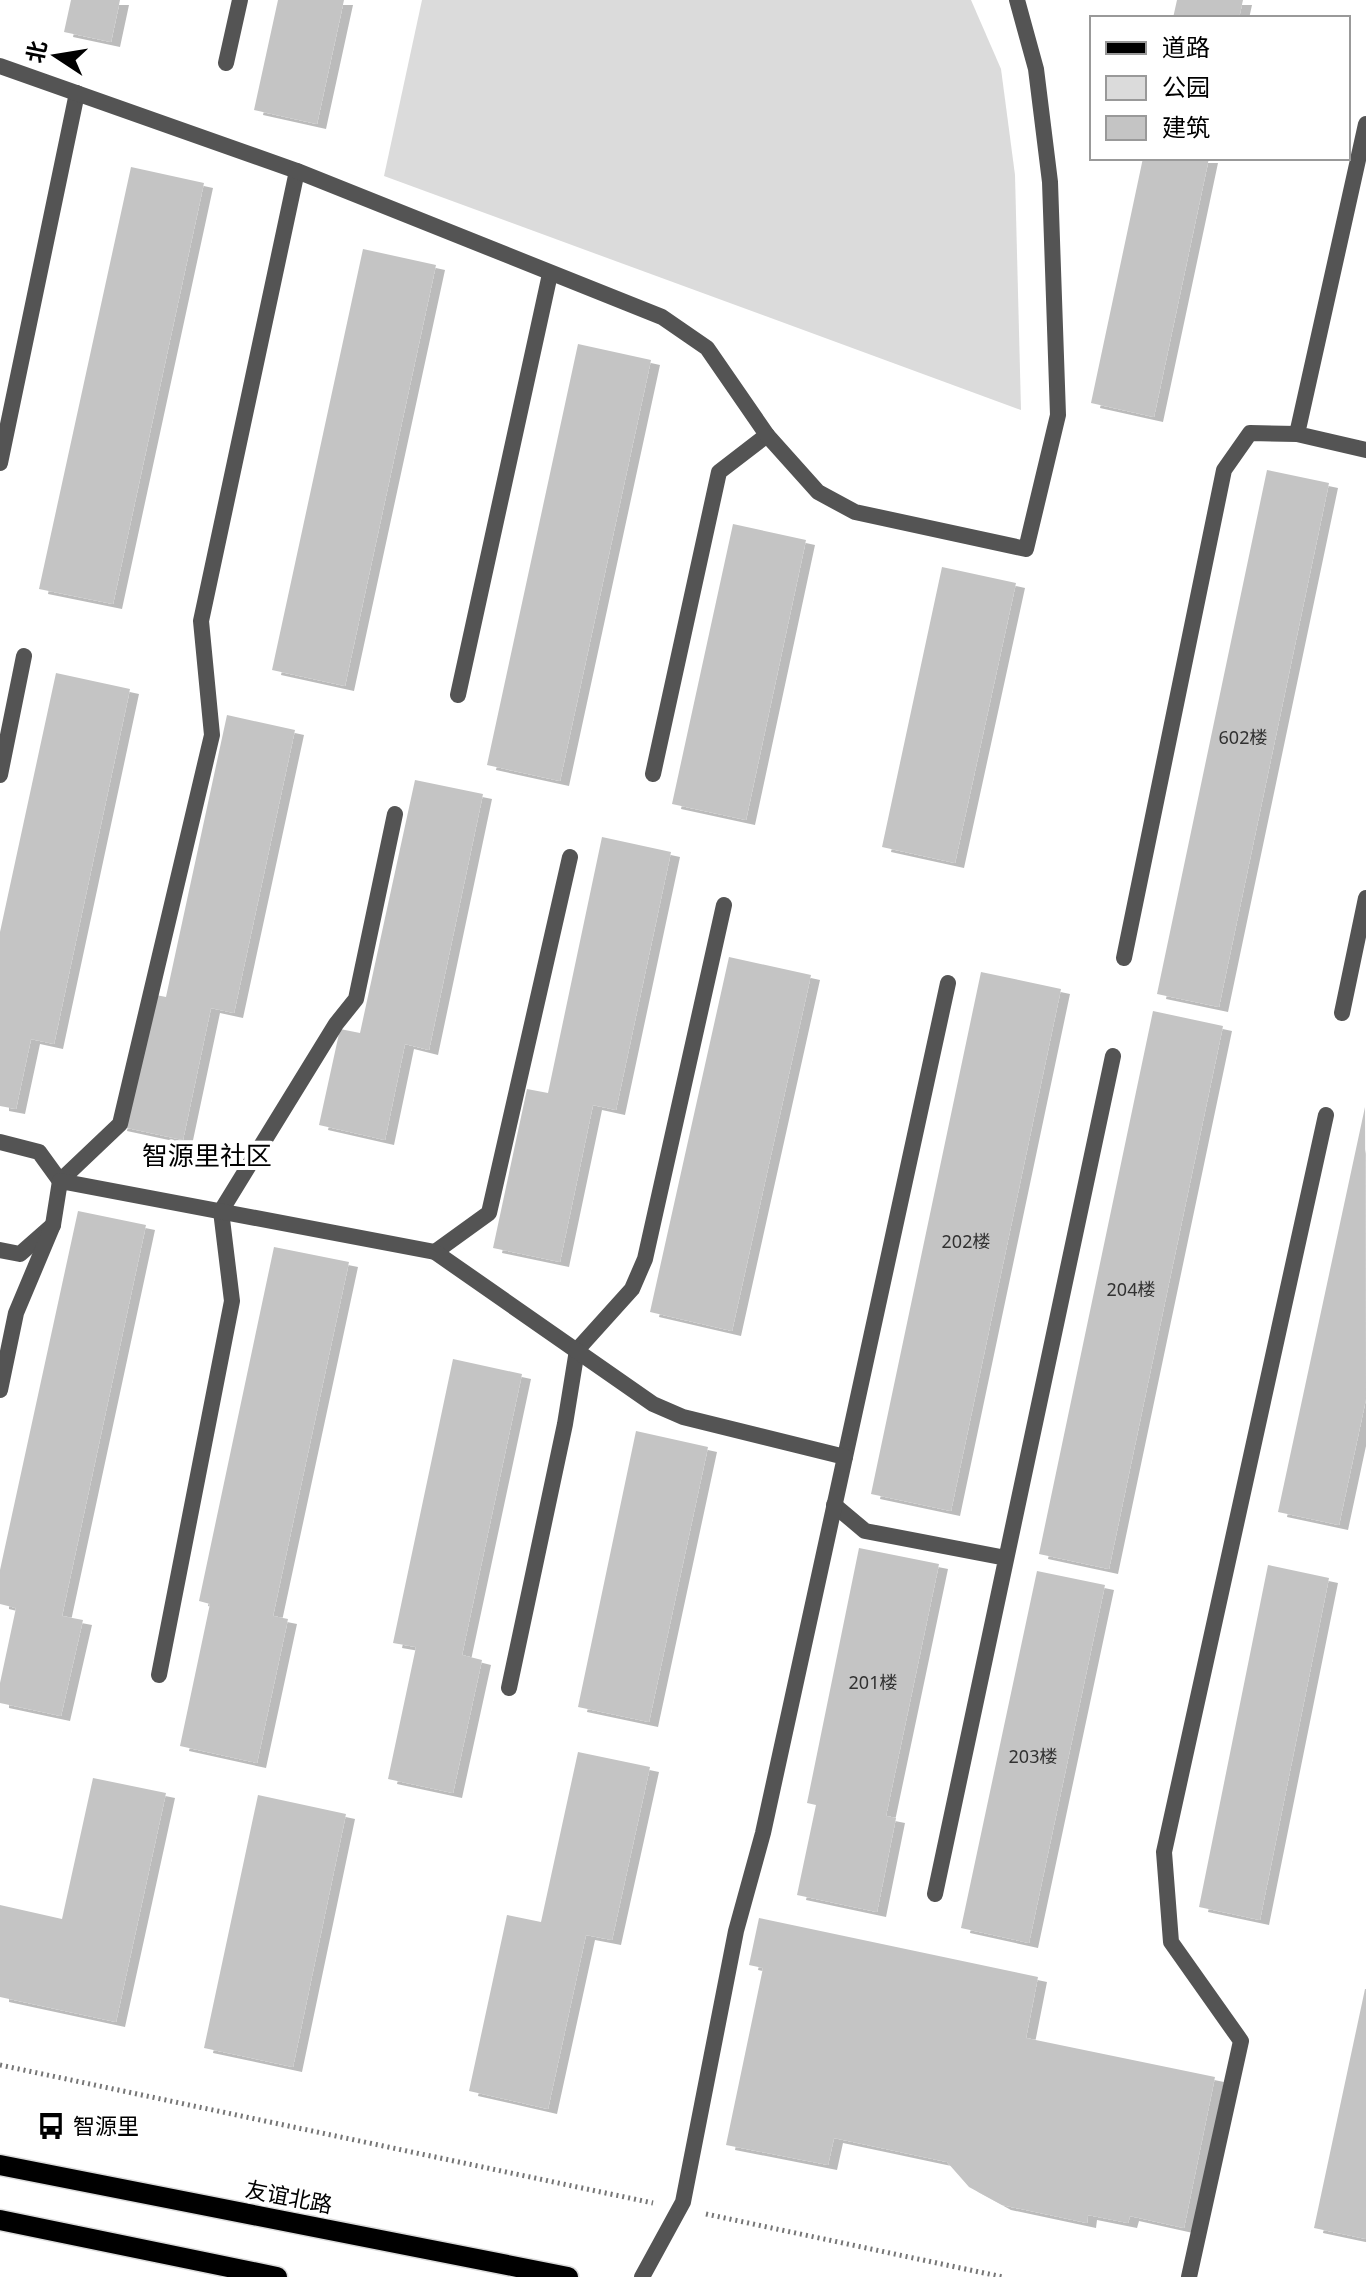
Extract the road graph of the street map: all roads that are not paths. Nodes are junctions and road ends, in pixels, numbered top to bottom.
1 (240, 0) edge
2 (1017, 0) edge
3 (226, 63) dead end
4 (0, 66) edge
5 (77, 93) junction
6 (1366, 124) edge
7 (297, 171) junction
8 (550, 274) junction
9 (1297, 434) junction
10 (767, 435) junction
11 (1366, 450) edge
12 (0, 463) edge
13 (24, 656) dead end
14 (458, 695) dead end
15 (653, 774) dead end
16 (0, 775) edge
17 (395, 814) dead end
18 (570, 857) dead end
19 (1366, 898) edge
20 (724, 905) dead end
21 (1124, 958) dead end
22 (948, 983) dead end
23 (1342, 1013) dead end
24 (1113, 1056) dead end
25 (1326, 1115) dead end
26 (0, 1142) edge
27 (60, 1181) junction
28 (221, 1211) junction
29 (53, 1225) junction
30 (0, 1250) edge
31 (435, 1252) junction
32 (577, 1350) junction
33 (0, 1390) edge
34 (845, 1457) junction
35 (834, 1505) junction
36 (1006, 1558) junction
37 (159, 1675) dead end
38 (509, 1688) dead end
39 (935, 1894) dead end
40 (0, 2165) edge
41 (0, 2220) edge
42 (516, 2272) edge
43 (277, 2277) edge
44 (568, 2277) edge
45 (642, 2277) edge
46 (1189, 2277) edge

1 - 3 street
2 - 10 street
4 - 5 street
5 - 7 street
5 - 12 street
6 - 9 street
7 - 8 street
7 - 27 street
8 - 10 street
8 - 14 street
9 - 11 street
9 - 21 street
10 - 15 street
13 - 16 street
17 - 28 street
18 - 31 street
19 - 23 street
20 - 32 street
22 - 34 street
24 - 36 street
25 - 46 street
26 - 27 street
27 - 28 street
27 - 29 street
28 - 31 street
28 - 37 street
29 - 30 street
29 - 33 street
31 - 32 street
32 - 34 street
32 - 38 street
34 - 35 street
35 - 36 street
35 - 45 street
36 - 39 street
40 - 42 main road, 友谊北路
41 - 43 main road
42 - 44 main road, 友谊北路

